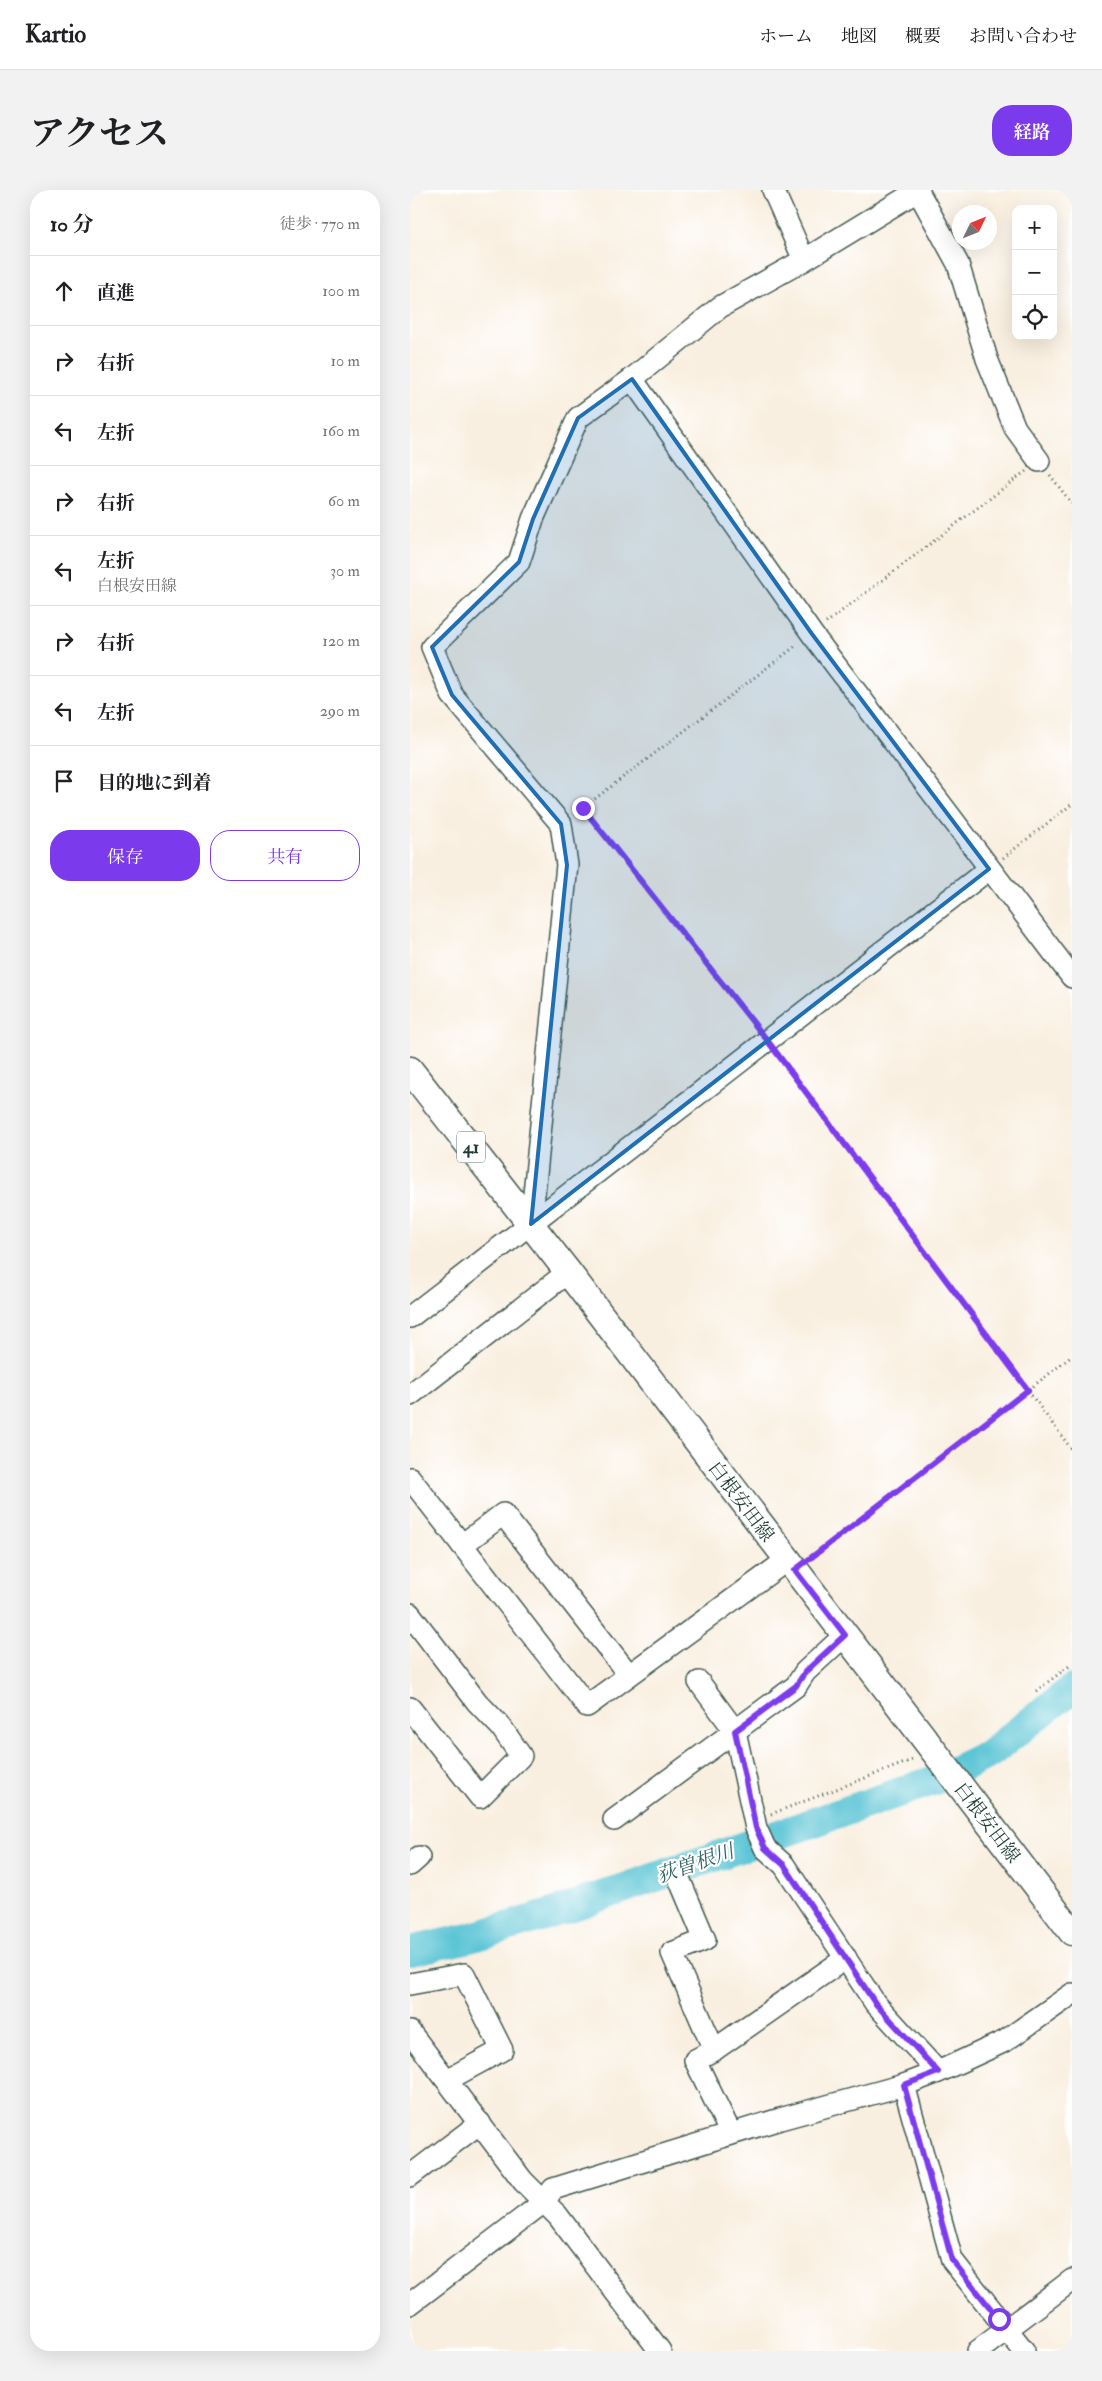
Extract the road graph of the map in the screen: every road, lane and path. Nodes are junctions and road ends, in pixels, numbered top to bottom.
1 (773, 190) edge
2 (918, 190) edge
3 (804, 260) junction
4 (632, 380) junction
5 (1039, 461) junction
6 (1072, 504) edge
7 (812, 634) junction
8 (1072, 804) edge
9 (989, 869) junction
10 (1072, 977) edge
11 (767, 1040) junction
12 (410, 1070) edge
13 (531, 1224) junction
14 (568, 1272) junction
15 (410, 1316) edge
16 (1072, 1356) edge
17 (1028, 1390) junction
18 (410, 1394) edge
19 (1072, 1450) edge
20 (410, 1478) edge
21 (462, 1545) junction
22 (791, 1565) junction
23 (410, 1614) edge
24 (845, 1635) junction
25 (1072, 1664) edge
26 (629, 1675) junction
27 (699, 1682) dead end
28 (1036, 1691) dead end
29 (410, 1708) edge
30 (735, 1731) junction
31 (934, 1752) junction
32 (614, 1820) dead end
33 (754, 1824) junction
34 (680, 1881) dead end
35 (1072, 1932) edge
36 (846, 1958) junction
37 (410, 1984) edge
38 (1072, 1994) edge
39 (410, 2032) edge
40 (714, 2050) junction
41 (418, 2057) edge
42 (938, 2072) junction
43 (447, 2080) junction
44 (904, 2085) junction
45 (480, 2123) junction
46 (731, 2134) junction
47 (410, 2176) edge
48 (544, 2202) junction
49 (1072, 2280) edge
50 (410, 2304) edge
51 (1007, 2329) junction
52 (660, 2351) edge
53 (978, 2351) edge
54 (1024, 2351) edge

1 - 3 street
2 - 3 street
2 - 5 street
3 - 4 street
4 - 7 street
4 - 13 street
5 - 6 path
5 - 7 path
7 - 9 street
7 - 11 path
8 - 9 path
9 - 10 street
9 - 11 street
11 - 13 street
11 - 17 path
12 - 13 main road, 白根安田線 / 41
13 - 14 main road, 白根安田線 / 41
13 - 15 street
14 - 18 street
14 - 22 main road, 白根安田線 / 41
16 - 17 path
17 - 19 path
17 - 22 path
20 - 21 street
21 - 26 street
21 - 26 street
22 - 24 main road, 白根安田線 / 41
22 - 26 street
23 - 29 street
24 - 30 street
24 - 31 main road, 白根安田線 / 41
25 - 28 path
27 - 30 street
30 - 32 street
30 - 33 street
31 - 33 path
31 - 35 main road, 白根安田線 / 41
33 - 36 street
34 - 40 street
36 - 40 street
36 - 42 street
37 - 43 street
38 - 42 street
39 - 41 street
40 - 46 street
41 - 43 street
42 - 44 street
43 - 45 street
44 - 46 street
44 - 51 street
45 - 47 street
45 - 48 street
46 - 48 street
48 - 50 street
48 - 52 street
49 - 51 street
51 - 53 street
51 - 54 street

